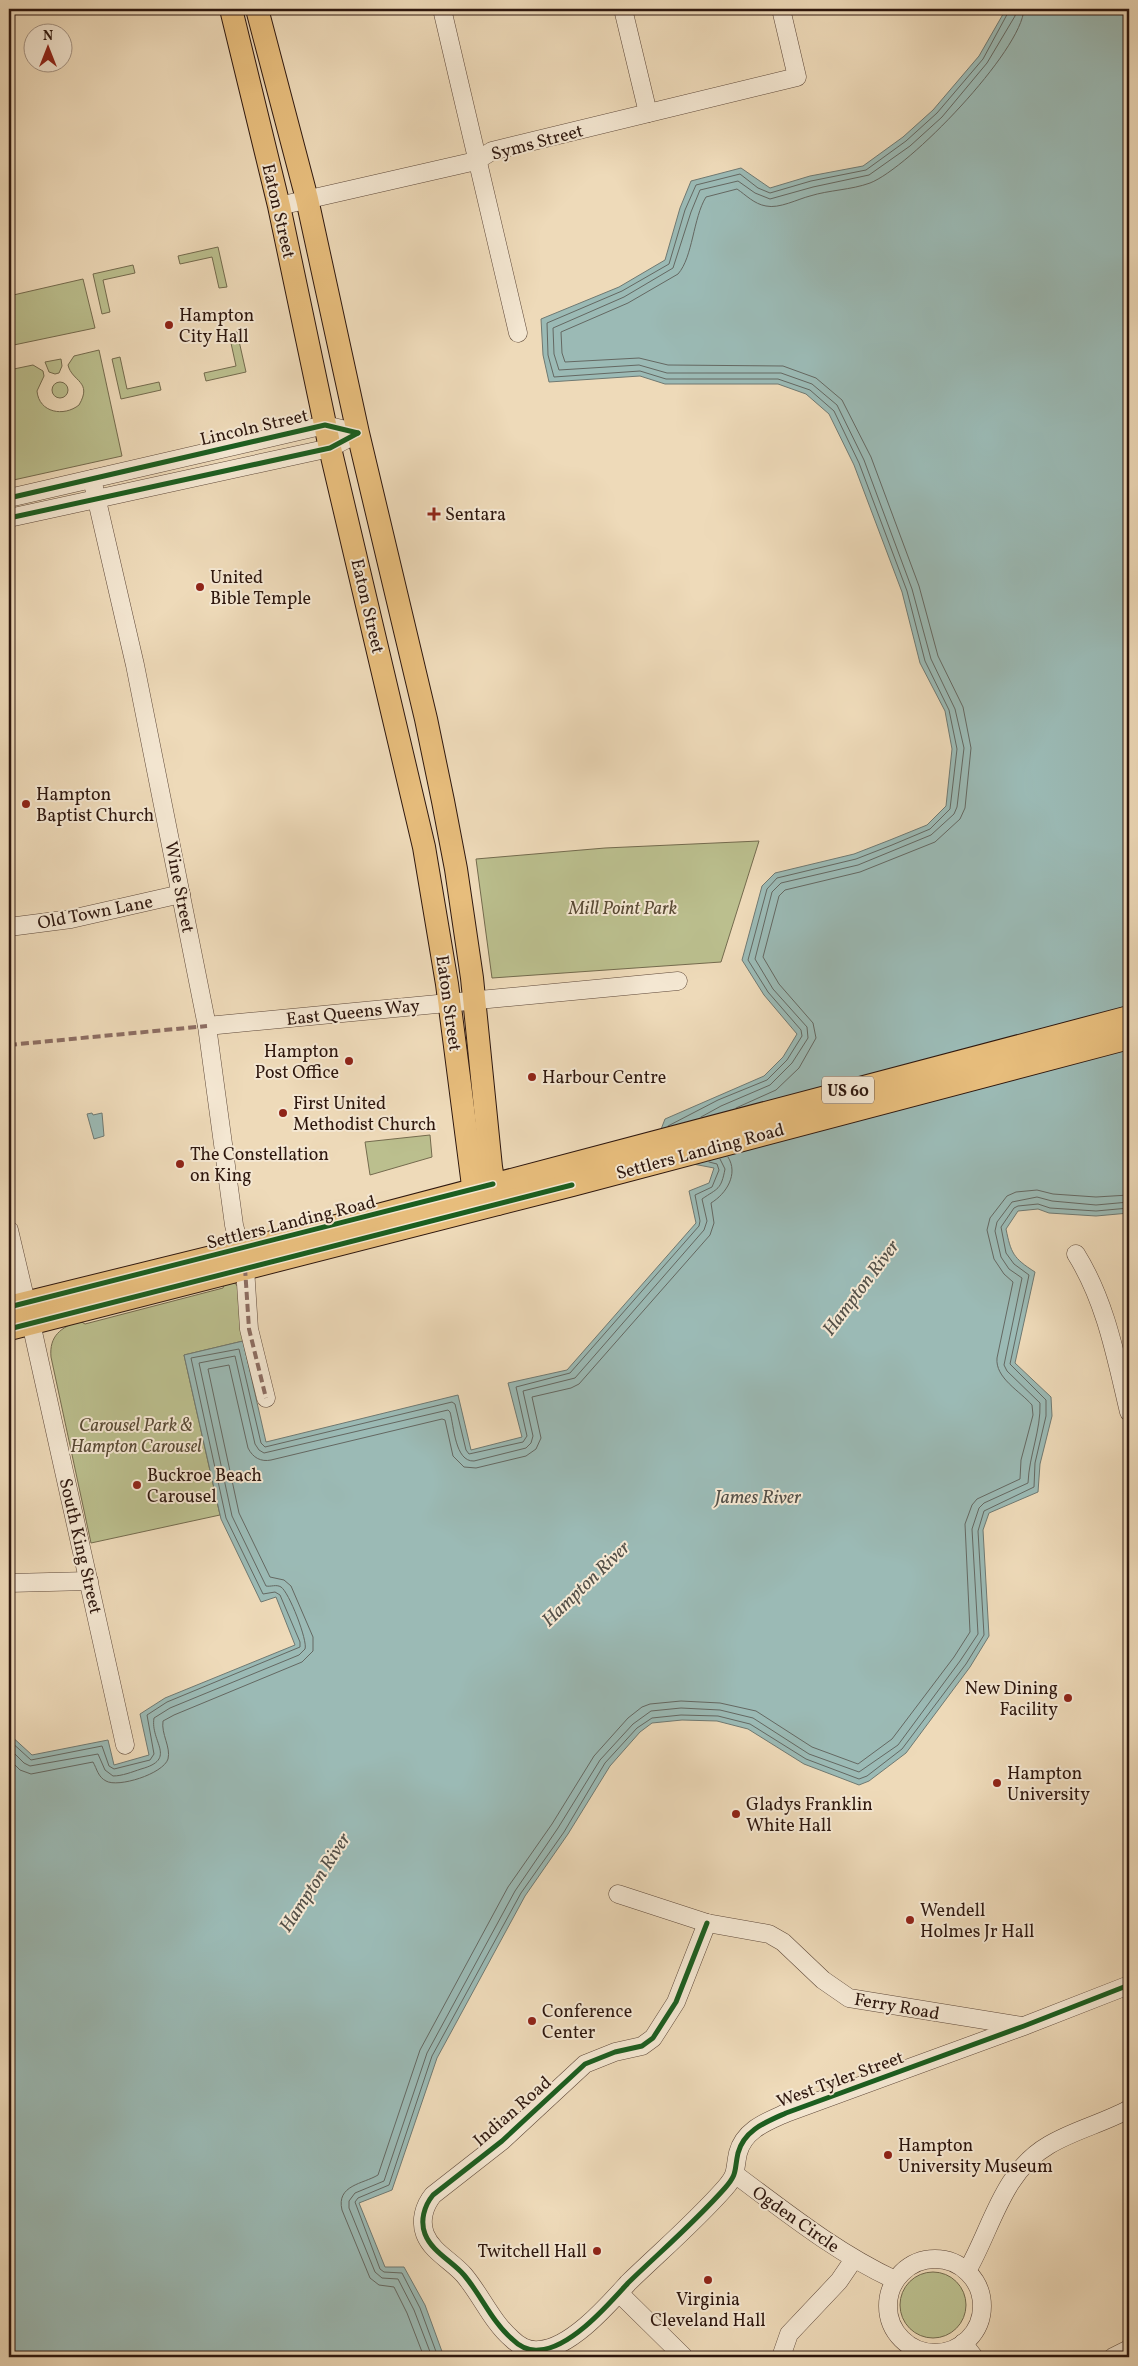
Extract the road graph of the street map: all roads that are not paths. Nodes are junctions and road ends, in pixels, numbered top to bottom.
1 (231, 9) edge
2 (257, 9) edge
3 (442, 9) edge
4 (623, 9) edge
5 (781, 9) edge
6 (648, 113) junction
7 (476, 161) junction
8 (307, 199) junction
9 (279, 206) junction
10 (518, 332) dead end
11 (325, 425) junction
12 (358, 433) junction
13 (330, 448) junction
14 (92, 479) junction
15 (9, 498) edge
16 (97, 499) junction
17 (9, 518) edge
18 (182, 894) junction
19 (9, 927) edge
20 (678, 981) dead end
21 (474, 1000) junction
22 (449, 1003) junction
23 (1129, 1017) edge
24 (207, 1026) junction
25 (1129, 1038) edge
26 (569, 1175) junction
27 (484, 1197) junction
28 (9, 1230) edge
29 (1076, 1254) dead end
30 (242, 1259) junction
31 (22, 1311) edge
32 (9, 1329) edge
33 (266, 1398) dead end
34 (1129, 1412) edge
35 (9, 1582) edge
36 (89, 1582) junction
37 (125, 1745) dead end
38 (618, 1894) dead end
39 (707, 1923) junction
40 (1129, 1985) edge
41 (1024, 2026) junction
42 (1129, 2109) edge
43 (736, 2175) junction
44 (854, 2259) junction
45 (967, 2272) junction
46 (896, 2280) junction
47 (620, 2294) junction
48 (1129, 2349) edge
49 (968, 2350) edge
50 (684, 2357) edge
51 (781, 2357) edge
52 (1113, 2357) edge

1 - 9 main road, Eaton Street
2 - 8 main road, Eaton Street
3 - 7 street
4 - 6 street
5 - 6 street, Syms Street
6 - 7 street, Syms Street
7 - 8 street, Syms Street
7 - 10 street
8 - 9 street, Syms Street
8 - 12 main road, Eaton Street
9 - 11 main road, Eaton Street
11 - 12 street, Lincoln Street
11 - 13 main road, Eaton Street
11 - 14 street, Lincoln Street
12 - 13 street, Lincoln Street
12 - 21 main road, Eaton Street
13 - 16 street, Lincoln Street
13 - 22 main road, Eaton Street
14 - 15 street, Lincoln Street
14 - 16 street, Wine Street
16 - 17 street, Lincoln Street
16 - 18 street, Wine Street
18 - 19 street, Old Town Lane
18 - 24 street, Wine Street
20 - 21 street, East Queens Way
21 - 22 street, East Queens Way
21 - 27 main road, Eaton Street
22 - 24 street, East Queens Way
22 - 27 main road, Eaton Street
23 - 26 main road, Settlers Landing Road / US 60
24 - 30 street, Wine Street
25 - 26 main road, Settlers Landing Road / US 60
26 - 27 main road, Settlers Landing Road / US 60
27 - 30 main road, Settlers Landing Road / US 60
28 - 31 street, South King Street
29 - 34 street
30 - 31 main road, Settlers Landing Road / US 60
30 - 33 street
31 - 32 main road, Settlers Landing Road / US 60
31 - 36 street, South King Street
35 - 36 street
36 - 37 street, South King Street
38 - 39 street, Ferry Road
39 - 41 street, Ferry Road
39 - 47 street, Indian Road
40 - 41 street, West Tyler Street
41 - 43 street, West Tyler Street
42 - 45 street
43 - 44 street, Ogden Circle
43 - 47 street
44 - 46 street
44 - 51 street, Ogden Circle
45 - 46 street
45 - 49 street
46 - 49 street
47 - 50 street
48 - 52 street

